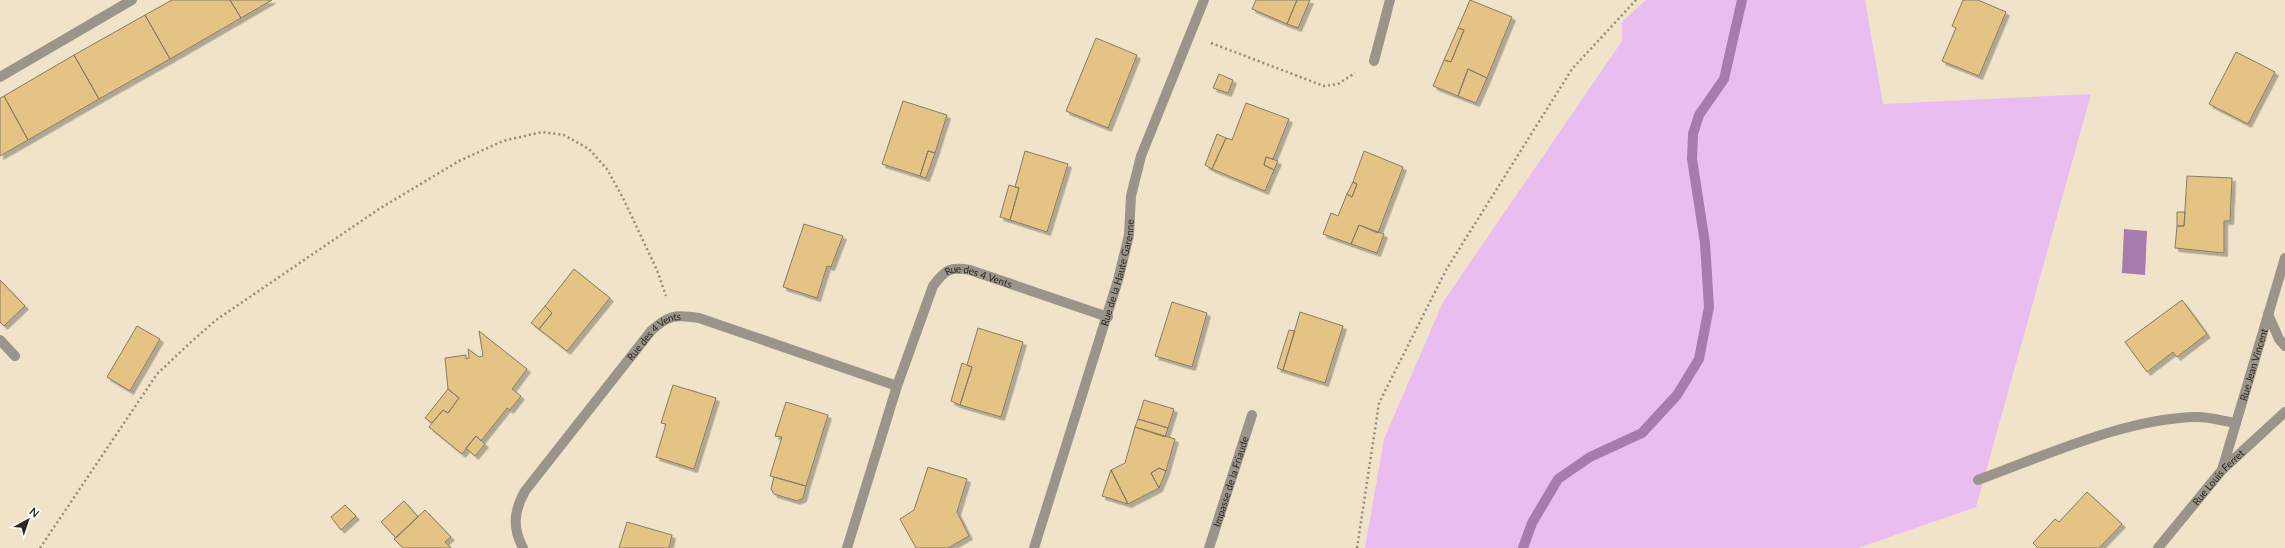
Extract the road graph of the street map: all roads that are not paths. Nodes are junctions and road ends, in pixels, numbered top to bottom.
1 (132, 0) edge
2 (1204, 0) edge
3 (1390, 0) edge
4 (1374, 61) road end
5 (0, 77) edge
6 (2285, 258) edge
7 (2268, 314) junction
8 (1108, 317) junction
9 (0, 340) edge
10 (2285, 346) edge
11 (15, 356) dead end
12 (897, 386) junction
13 (2285, 412) edge
14 (1252, 415) dead end
15 (2236, 423) junction
16 (2222, 470) junction
17 (1978, 480) dead end
18 (523, 548) edge
19 (847, 548) edge
20 (1034, 548) edge
21 (1209, 548) edge
22 (2158, 548) edge

1 - 5 street
2 - 8 street, Rue de la Haute Garenne
3 - 4 street
6 - 7 street, Rue Jean Vincent
7 - 10 street
7 - 15 street, Rue Jean Vincent
8 - 12 street, Rue des 4 Vents
8 - 20 street, Rue de la Haute Garenne
9 - 11 street
12 - 18 street, Rue des 4 Vents
12 - 19 street, Rue des 4 Vents
13 - 16 street, Rue Louis Ferret
14 - 21 street, Impasse de la Friaude
15 - 16 street, Rue Jean Vincent
15 - 17 street
16 - 22 street, Rue Louis Ferret

